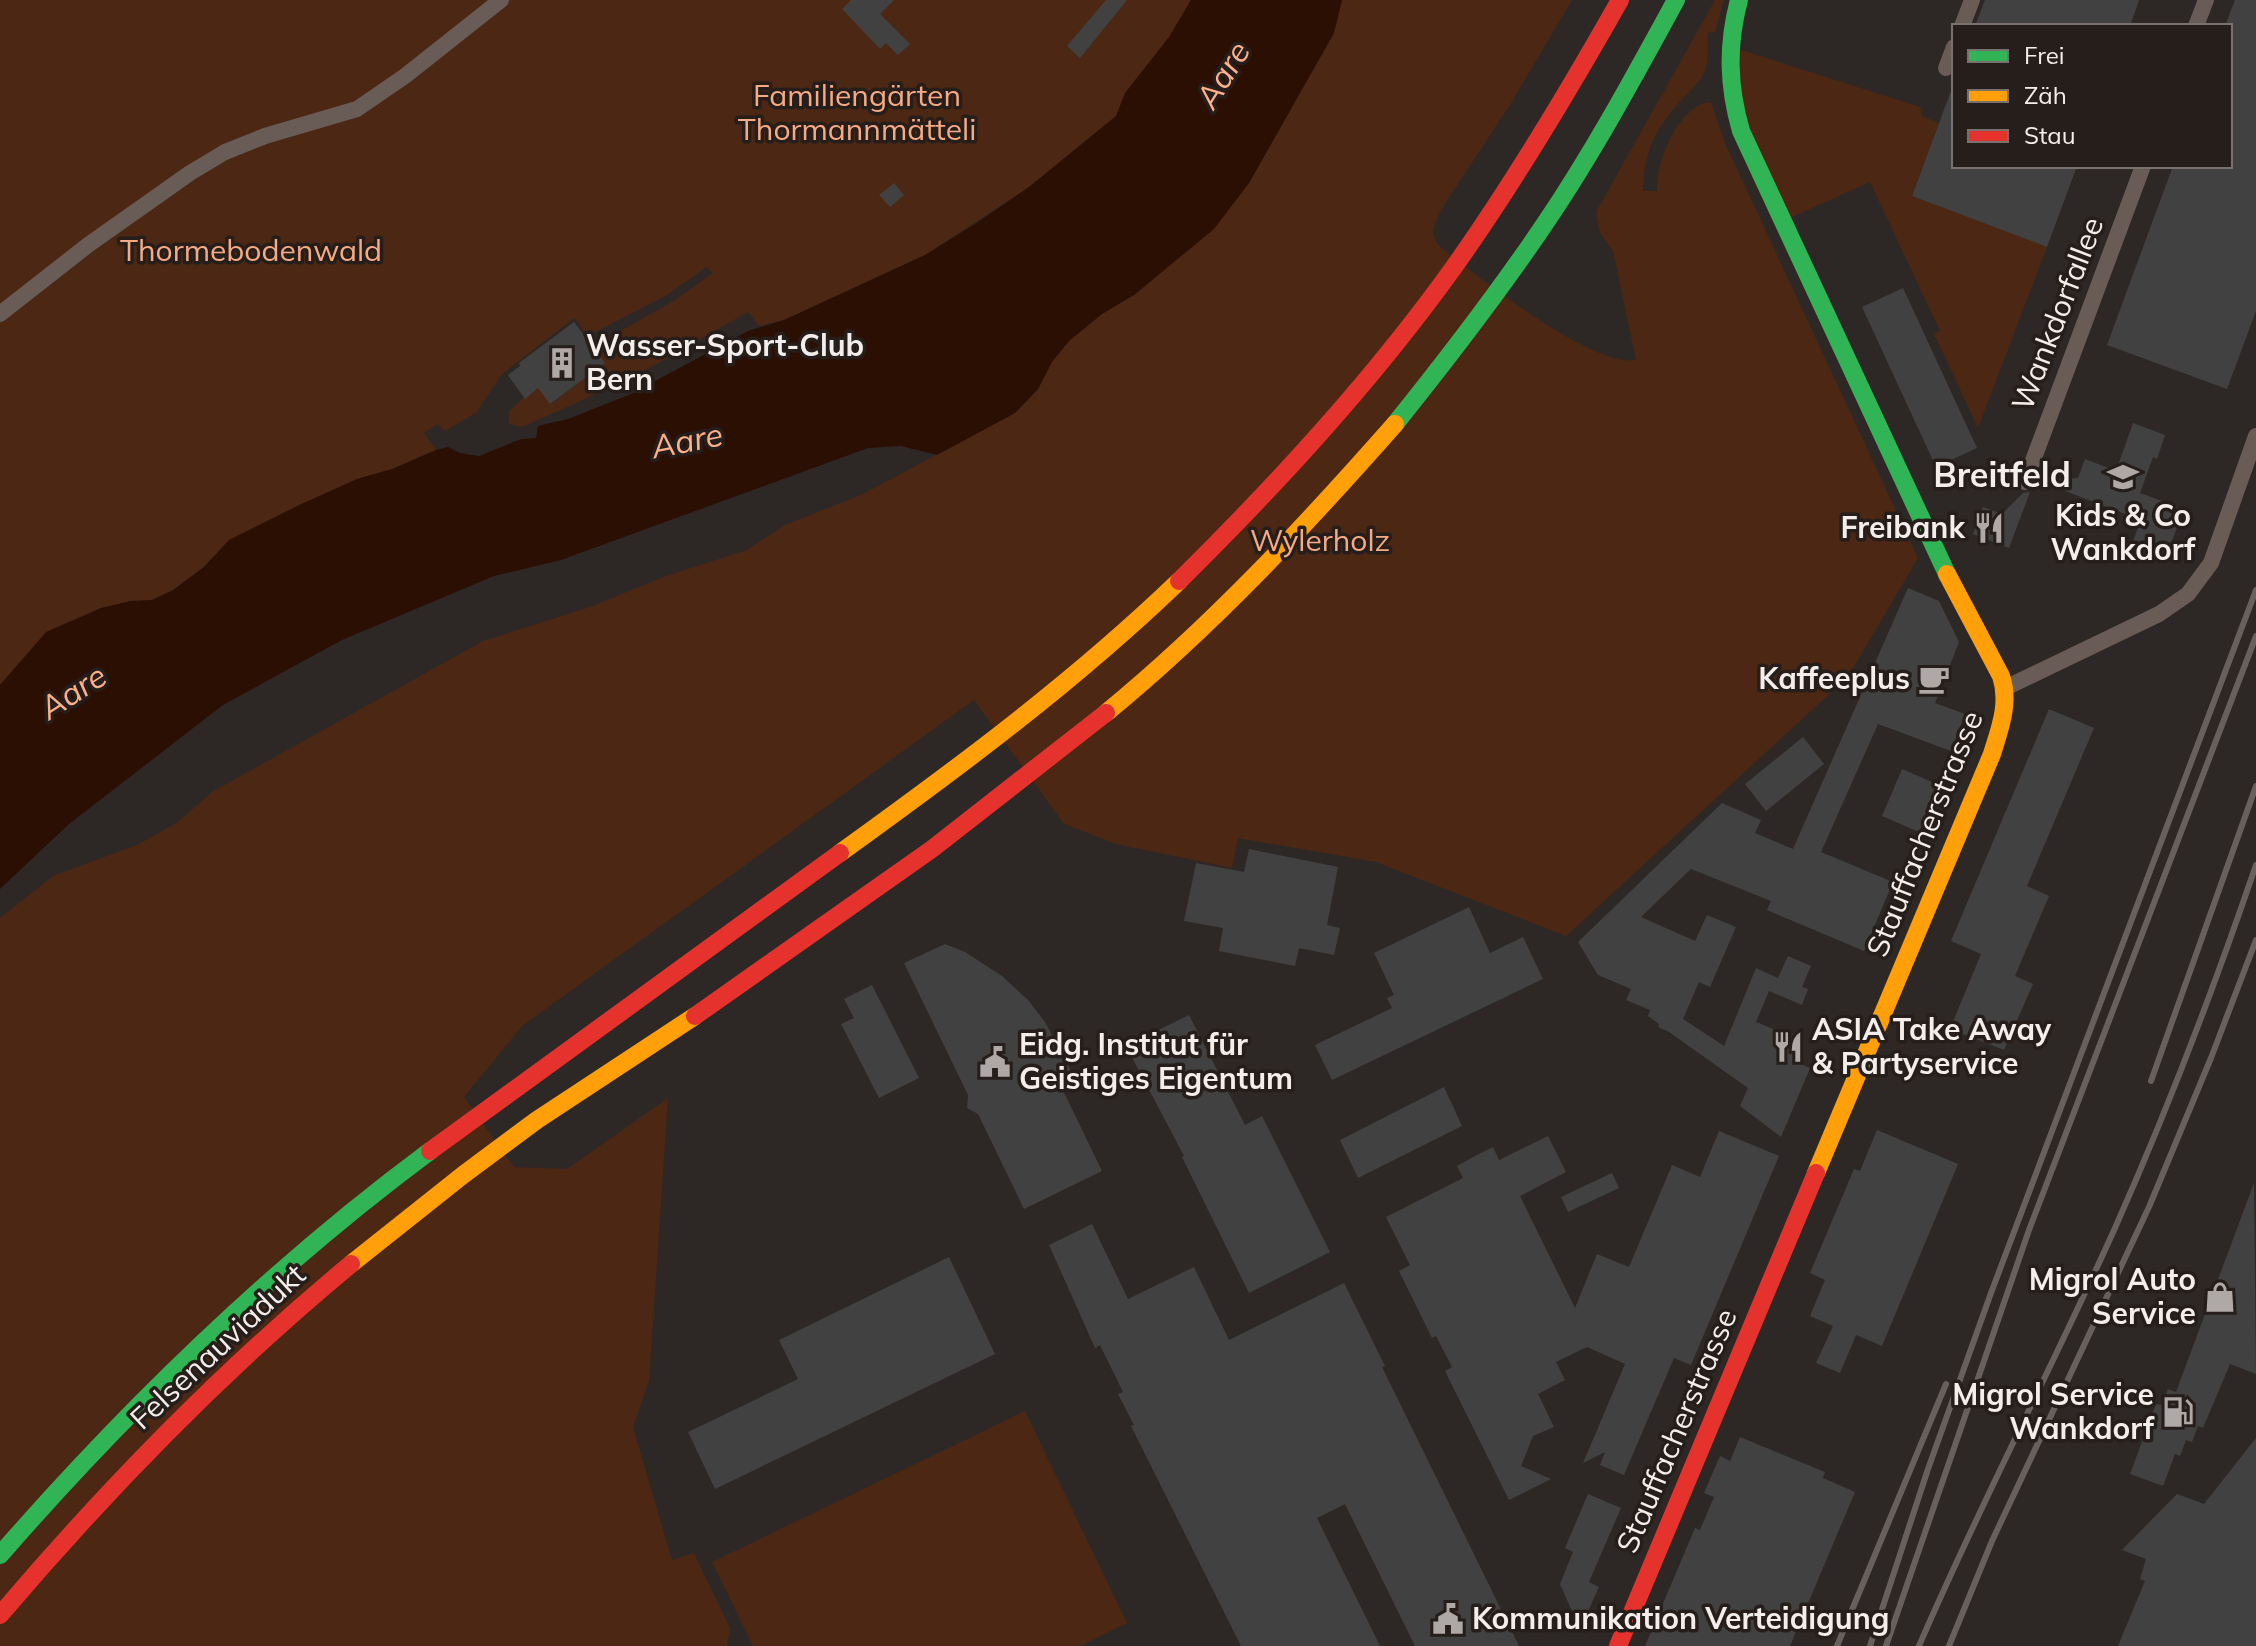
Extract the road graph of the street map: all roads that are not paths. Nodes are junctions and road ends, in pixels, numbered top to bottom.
1 (501, 0) edge
2 (1620, 0) edge
3 (1676, 0) edge
4 (1739, 0) edge
5 (1972, 0) edge
6 (2206, 0) edge
7 (1963, 24) edge
8 (2197, 24) edge
9 (1952, 52) edge
10 (1946, 68) dead end
11 (2142, 168) edge
12 (0, 314) edge
13 (2256, 436) edge
14 (2025, 482) dead end
15 (2005, 688) junction
16 (0, 1555) edge
17 (0, 1615) edge
18 (1618, 1646) edge

1 - 12 street
2 - 16 main road, Felsenauviadukt
3 - 17 main road, Felsenauviadukt
4 - 15 main road, Stauffacherstrasse
5 - 7 street
6 - 8 street
9 - 10 street
11 - 14 street, Wankdorfallee
13 - 15 street
15 - 18 main road, Stauffacherstrasse

